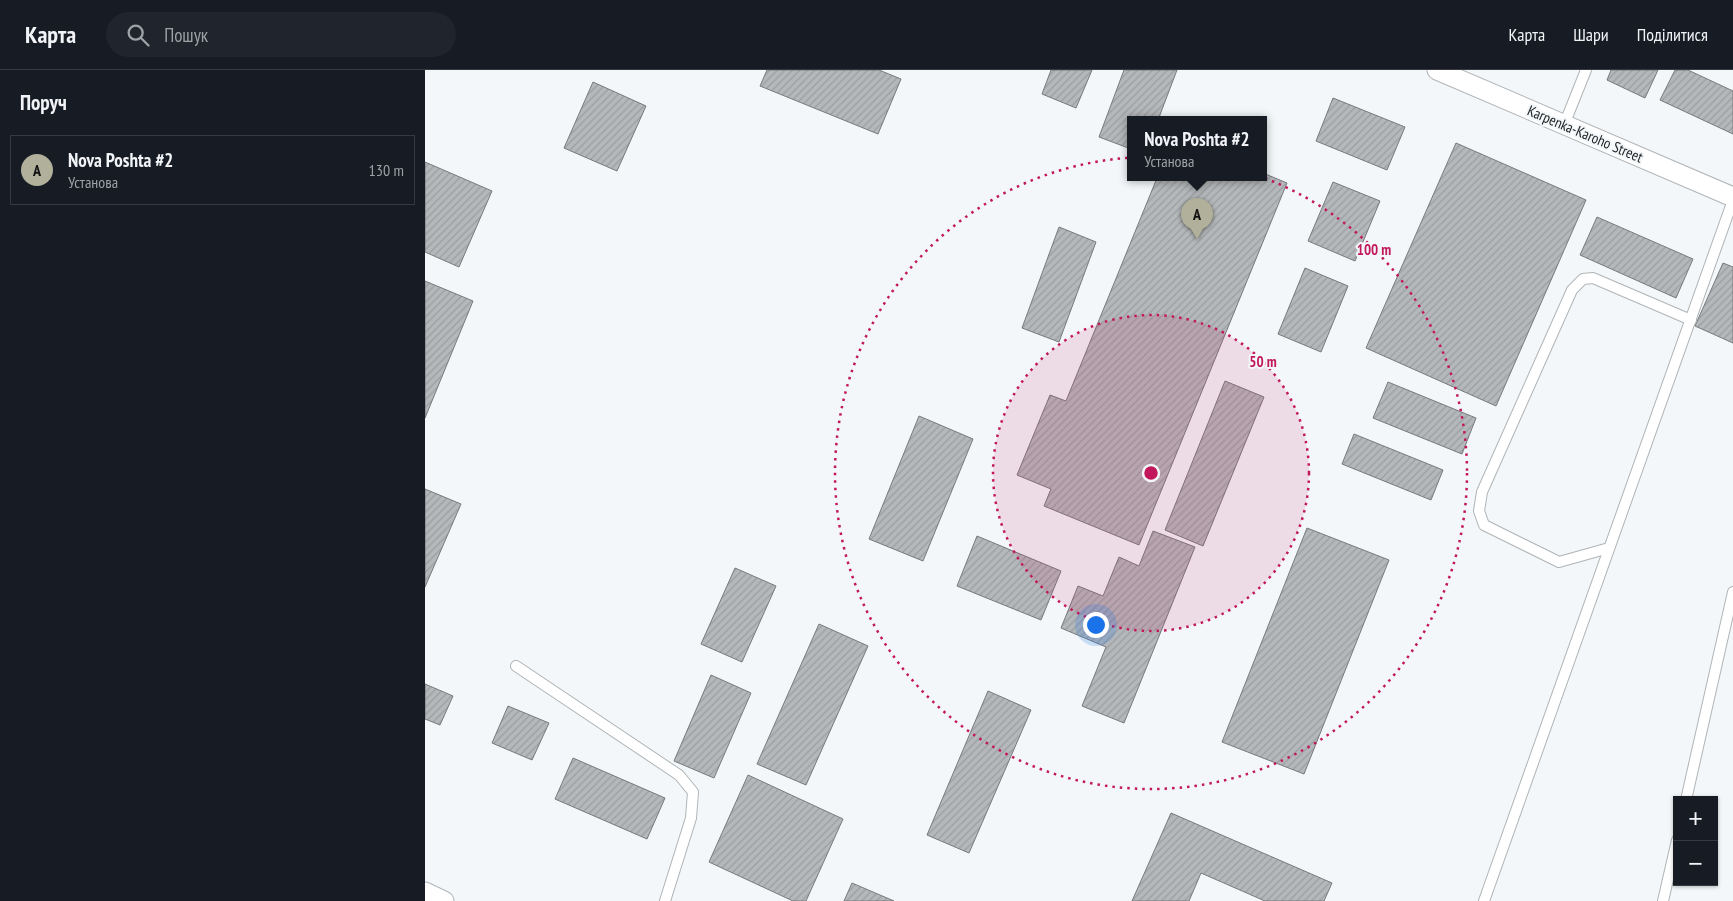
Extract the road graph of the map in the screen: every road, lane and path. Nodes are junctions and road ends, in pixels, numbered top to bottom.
1 (1437, 70) edge
2 (1586, 70) edge
3 (1564, 125) junction
4 (1733, 199) edge
5 (1691, 320) junction
6 (1609, 548) junction
7 (1733, 592) edge
8 (516, 666) dead end
9 (1687, 796) edge
10 (1677, 841) edge
11 (425, 892) edge
12 (444, 901) edge
13 (665, 901) edge
14 (1484, 901) edge
15 (1663, 901) edge

1 - 3 street, Karpenka-Karoho Street
2 - 3 lane
3 - 4 street, Karpenka-Karoho Street
4 - 5 lane
5 - 6 lane
5 - 6 lane
6 - 14 lane
7 - 9 lane
8 - 13 lane
10 - 15 lane
11 - 12 street

